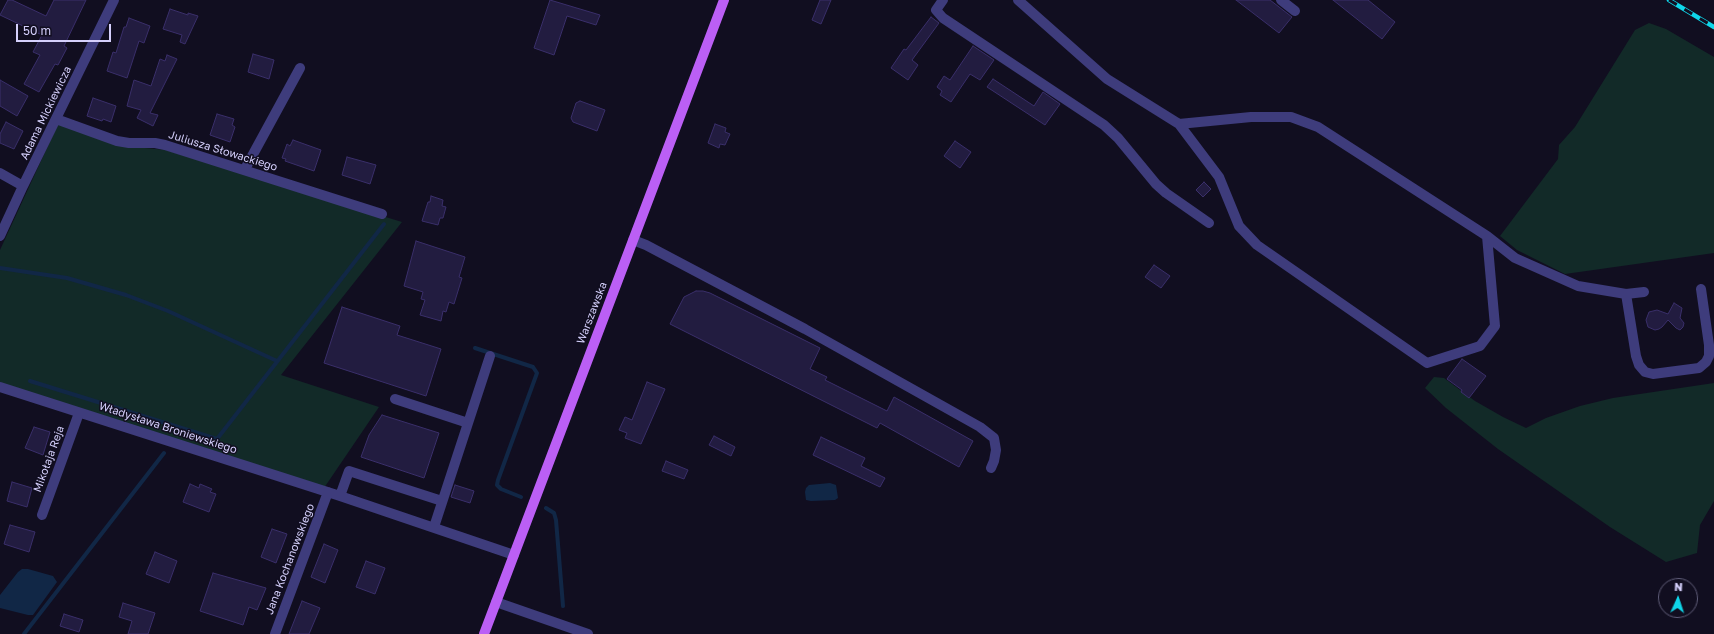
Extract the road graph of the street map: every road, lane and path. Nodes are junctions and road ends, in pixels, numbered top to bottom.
1 (114, 0) edge
2 (724, 0) edge
3 (943, 0) edge
4 (1018, 0) edge
5 (1281, 0) edge
6 (1295, 11) dead end
7 (300, 68) dead end
8 (56, 119) junction
9 (1179, 124) junction
10 (245, 170) junction
11 (0, 173) edge
12 (22, 186) junction
13 (382, 214) dead end
14 (1209, 223) dead end
15 (0, 236) edge
16 (1486, 236) junction
17 (633, 240) junction
18 (1701, 289) dead end
19 (1644, 292) dead end
20 (1626, 294) junction
21 (490, 356) dead end
22 (0, 387) edge
23 (395, 399) dead end
24 (79, 413) junction
25 (468, 423) junction
26 (991, 468) dead end
27 (328, 492) junction
28 (340, 496) junction
29 (442, 501) junction
30 (42, 514) dead end
31 (434, 527) junction
32 (514, 555) junction
33 (496, 602) junction
34 (275, 634) edge
35 (484, 634) edge
36 (588, 634) edge

1 - 8 street, Adama Mickiewicza
2 - 17 main road, Warszawska
3 - 14 street
4 - 9 street
5 - 6 street
7 - 10 street
8 - 10 street, Juliusza Słowackiego
8 - 12 street, Adama Mickiewicza
9 - 16 street
9 - 16 street
10 - 13 street, Juliusza Słowackiego
11 - 12 street
12 - 15 street, Adama Mickiewicza
16 - 20 street
17 - 26 street
17 - 32 main road, Warszawska
18 - 20 street
19 - 20 street
21 - 25 street
22 - 24 street, Władysława Broniewskiego
23 - 25 street
24 - 27 street, Władysława Broniewskiego
24 - 30 street, Mikołaja Reja
25 - 29 street
27 - 28 street, Władysława Broniewskiego
27 - 34 street, Jana Kochanowskiego
28 - 29 street
28 - 31 street, Władysława Broniewskiego
29 - 31 street
31 - 32 street, Władysława Broniewskiego
32 - 33 main road, Warszawska
33 - 35 main road, Warszawska
33 - 36 street

